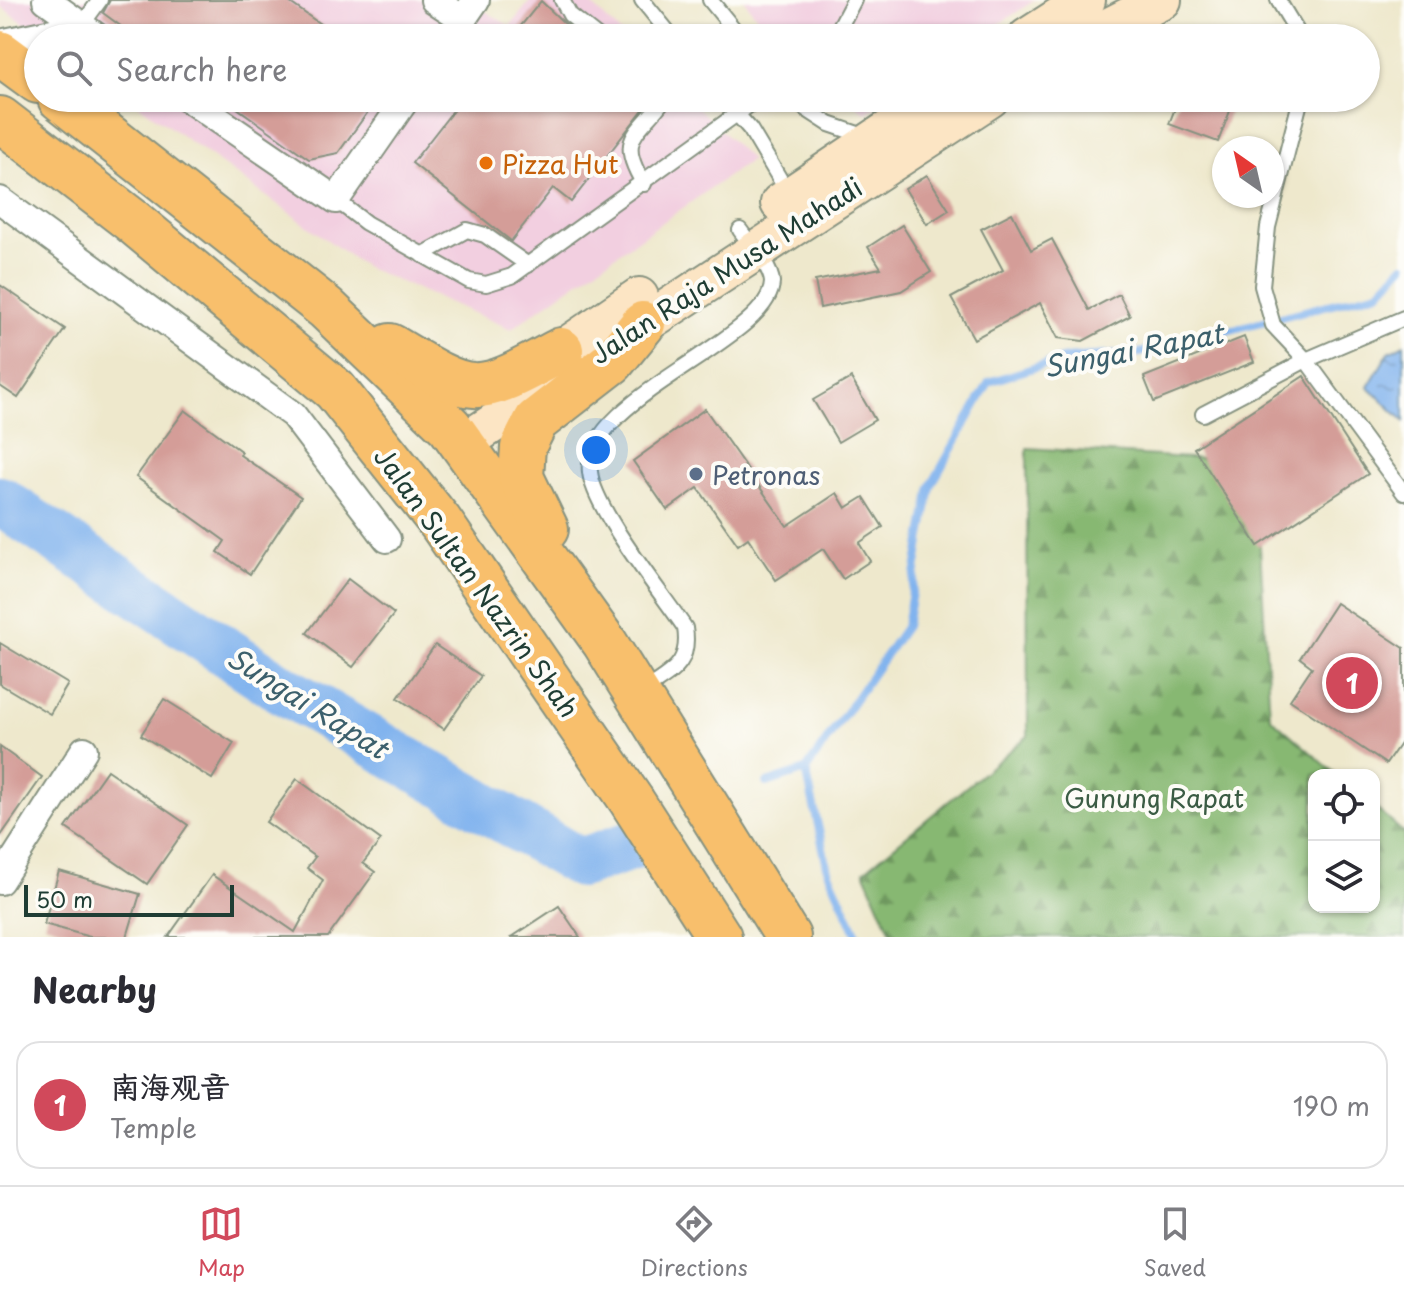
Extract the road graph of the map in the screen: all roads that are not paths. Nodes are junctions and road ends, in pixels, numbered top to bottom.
1 (46, 0) edge
2 (100, 0) edge
3 (434, 0) edge
4 (562, 0) edge
5 (642, 0) edge
6 (710, 0) edge
7 (854, 0) edge
8 (1086, 0) edge
9 (1162, 0) edge
10 (1278, 0) edge
11 (463, 19) edge
12 (75, 24) edge
13 (91, 24) edge
14 (581, 24) edge
15 (662, 24) edge
16 (730, 24) edge
17 (841, 24) edge
18 (1049, 24) edge
19 (1115, 24) edge
20 (1293, 24) edge
21 (24, 41) edge
22 (0, 43) edge
23 (0, 53) edge
24 (24, 71) edge
25 (83, 112) edge
26 (207, 112) edge
27 (397, 112) edge
28 (653, 112) edge
29 (811, 112) edge
30 (915, 112) edge
31 (966, 112) edge
32 (1297, 112) edge
33 (736, 113) joint
34 (0, 119) edge
35 (874, 139) junction
36 (644, 184) junction
37 (790, 197) junction
38 (0, 200) edge
39 (336, 200) junction
40 (748, 240) junction
41 (422, 255) junction
42 (528, 265) junction
43 (326, 308) junction
44 (1404, 318) edge
45 (643, 324) junction
46 (561, 350) junction
47 (1306, 360) junction
48 (335, 390) junction
49 (1203, 414) dead end
50 (451, 440) junction
51 (1404, 493) edge
52 (387, 539) dead end
53 (605, 643) junction
54 (638, 695) junction
55 (580, 725) junction
56 (84, 750) dead end
57 (0, 881) edge
58 (719, 937) edge
59 (788, 937) edge

1 - 12 street
2 - 13 lane
3 - 11 street
4 - 14 lane
5 - 15 lane
6 - 16 lane
7 - 17 lane
8 - 18 main road
9 - 19 main road
10 - 20 lane
21 - 22 street
23 - 24 highway
25 - 43 highway
26 - 39 street
27 - 39 street
28 - 36 lane
29 - 35 lane
30 - 35 main road, Jalan Raja Musa Mahadi
31 - 40 main road, Jalan Raja Musa Mahadi
32 - 47 lane
33 - 36 lane
33 - 37 lane
34 - 48 highway, Jalan Sultan Nazrin Shah
35 - 37 main road, Jalan Raja Musa Mahadi
36 - 42 lane
37 - 40 main road, Jalan Raja Musa Mahadi
38 - 52 street
39 - 41 lane
40 - 45 main road, Jalan Raja Musa Mahadi
40 - 46 main road, Jalan Raja Musa Mahadi
40 - 54 lane
41 - 42 lane
41 - 42 lane
43 - 46 highway
43 - 50 highway
44 - 47 lane
45 - 50 main road, Jalan Raja Musa Mahadi
45 - 53 highway
46 - 50 main road, Jalan Raja Musa Mahadi
47 - 49 lane
47 - 51 lane
48 - 50 highway
48 - 55 highway, Jalan Sultan Nazrin Shah
50 - 53 highway
50 - 55 highway
53 - 54 highway
54 - 59 highway
55 - 58 highway, Jalan Sultan Nazrin Shah
56 - 57 street

